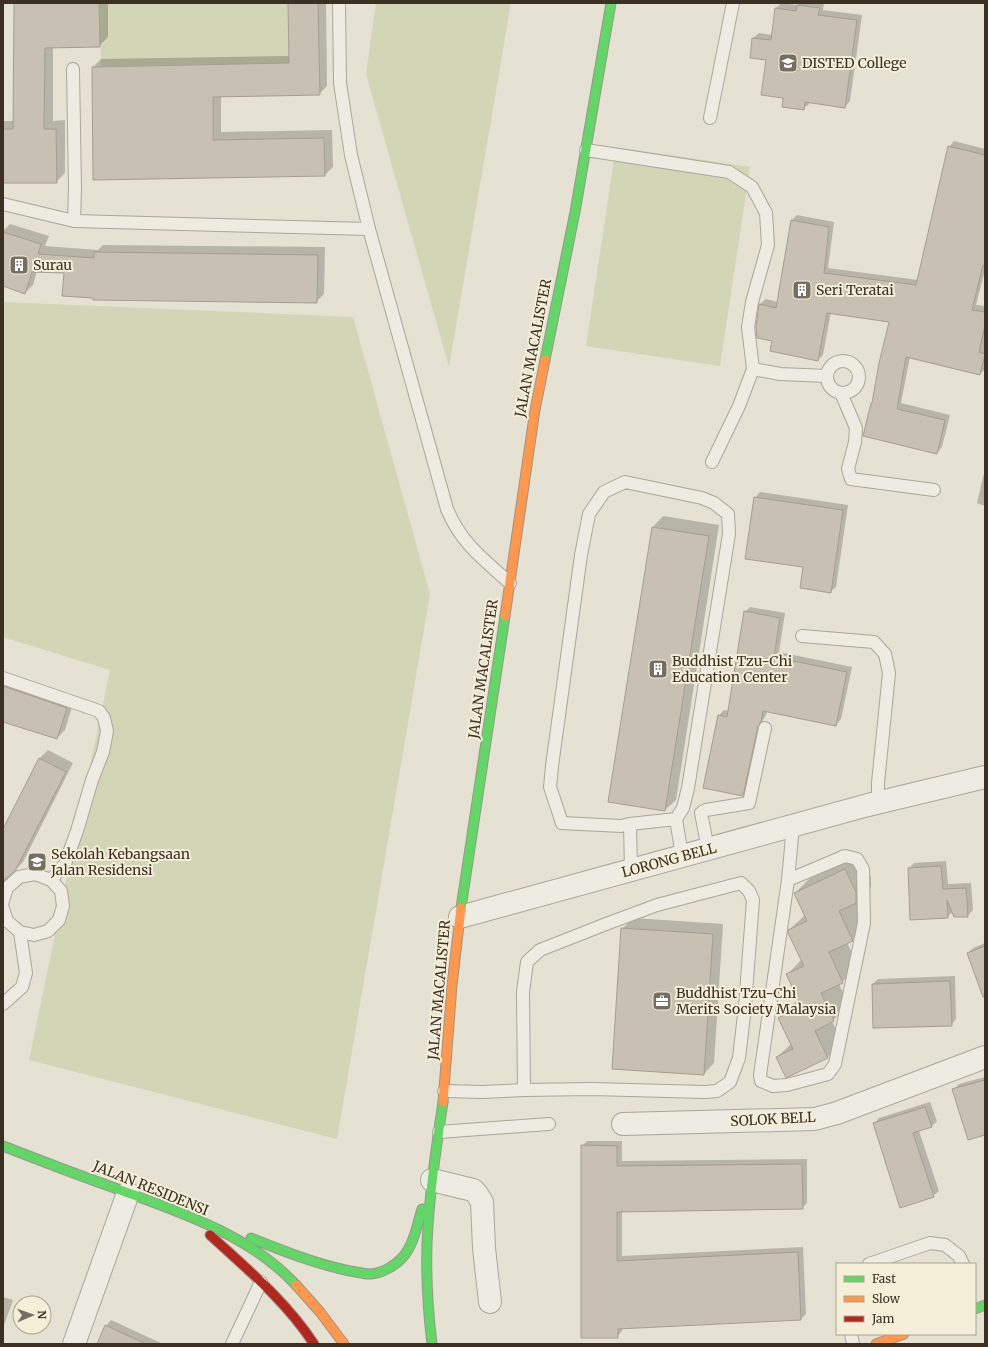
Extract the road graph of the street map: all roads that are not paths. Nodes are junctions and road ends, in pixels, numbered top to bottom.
1 (339, 3) edge
2 (611, 3) edge
3 (733, 3) edge
4 (73, 69) dead end
5 (710, 118) dead end
6 (586, 150) junction
7 (3, 204) edge
8 (74, 222) junction
9 (369, 229) junction
10 (753, 369) junction
11 (827, 376) junction
12 (841, 393) junction
13 (712, 462) dead end
14 (934, 490) dead end
15 (510, 583) junction
16 (802, 636) dead end
17 (3, 678) edge
18 (765, 728) dead end
19 (985, 776) edge
20 (878, 802) junction
21 (676, 819) junction
22 (630, 824) junction
23 (793, 826) junction
24 (708, 849) junction
25 (682, 856) junction
26 (631, 870) junction
27 (51, 880) junction
28 (788, 880) junction
29 (3, 901) edge
30 (3, 908) edge
31 (460, 917) junction
32 (20, 932) junction
33 (3, 1004) edge
34 (985, 1057) edge
35 (524, 1090) junction
36 (444, 1091) junction
37 (549, 1124) dead end
38 (623, 1124) dead end
39 (439, 1132) junction
40 (3, 1146) edge
41 (432, 1180) junction
42 (128, 1193) junction
43 (188, 1215) junction
44 (872, 1263) edge
45 (962, 1263) edge
46 (261, 1282) junction
47 (490, 1302) dead end
48 (901, 1335) edge
49 (74, 1344) edge
50 (232, 1344) edge
51 (314, 1344) edge
52 (344, 1344) edge
53 (432, 1344) edge
54 (876, 1344) edge

1 - 9 lane
2 - 6 main road, JALAN MACALISTER
3 - 5 lane
4 - 8 lane
6 - 10 lane
6 - 15 main road, JALAN MACALISTER
7 - 8 lane
8 - 9 lane
9 - 15 lane
10 - 11 lane
10 - 13 lane
11 - 12 lane
11 - 12 lane
12 - 14 lane
15 - 31 main road, JALAN MACALISTER
16 - 20 lane
17 - 27 lane
18 - 24 lane
19 - 20 street, LORONG BELL
20 - 23 street, LORONG BELL
21 - 22 lane
21 - 22 lane
21 - 25 lane
22 - 26 lane
23 - 24 street, LORONG BELL
23 - 28 lane
24 - 25 street, LORONG BELL
25 - 26 street, LORONG BELL
26 - 31 street, LORONG BELL
27 - 29 lane
27 - 32 lane
28 - 28 lane
30 - 32 lane
31 - 36 main road, JALAN MACALISTER
32 - 33 lane
34 - 38 street, SOLOK BELL
35 - 35 lane
35 - 36 lane
36 - 39 main road, JALAN MACALISTER
37 - 39 lane
39 - 41 main road, JALAN MACALISTER
40 - 42 main road, JALAN RESIDENSI
41 - 43 main road
41 - 47 street
41 - 53 main road, JALAN MACALISTER
42 - 43 main road, JALAN RESIDENSI
42 - 49 street
43 - 46 main road
43 - 52 main road, JALAN RESIDENSI
44 - 45 lane
46 - 50 lane
46 - 51 main road
48 - 54 main road

